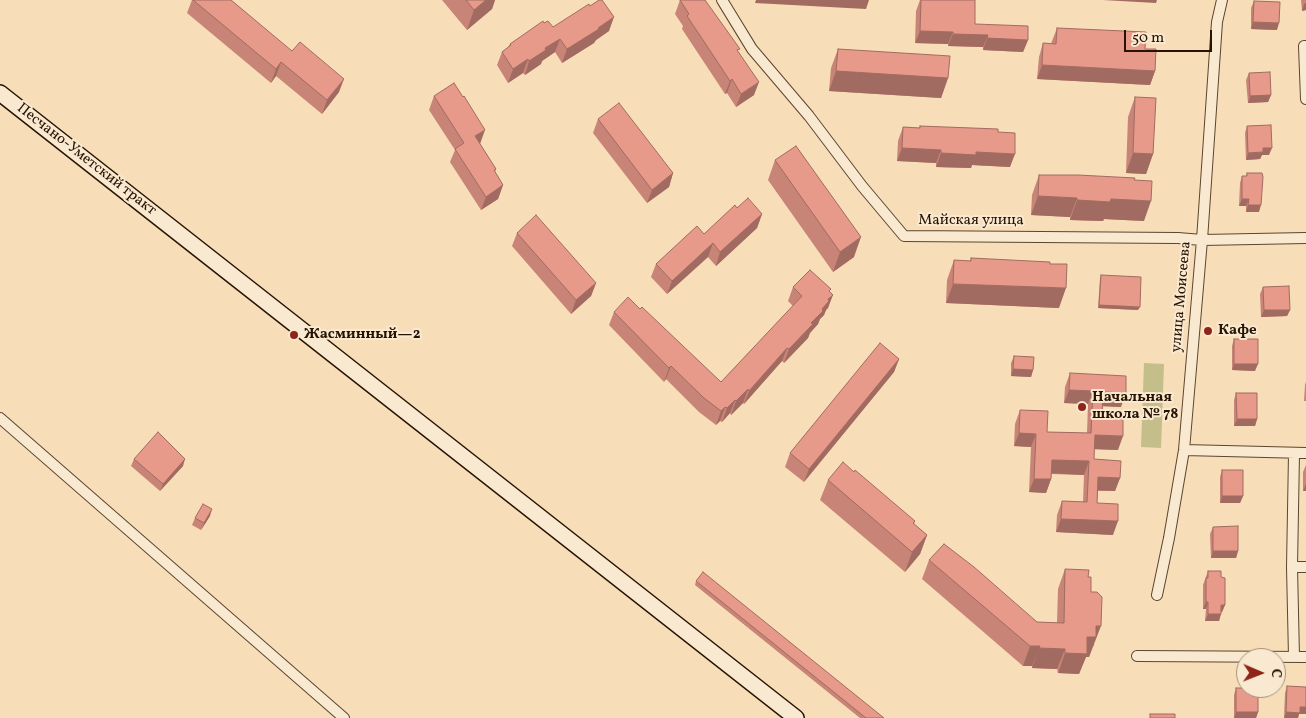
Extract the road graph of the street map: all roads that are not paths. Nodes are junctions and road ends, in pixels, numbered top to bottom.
1 (722, 0) edge
2 (1222, 0) edge
3 (1306, 46) edge
4 (0, 93) edge
5 (1306, 99) edge
6 (1306, 238) edge
7 (1202, 240) junction
8 (0, 418) edge
9 (1184, 450) junction
10 (1306, 453) edge
11 (1294, 454) junction
12 (1292, 567) junction
13 (1306, 567) edge
14 (1157, 595) dead end
15 (1137, 656) dead end
16 (1294, 657) junction
17 (1306, 657) edge
18 (344, 718) edge
19 (796, 718) edge

1 - 7 street, Майская улица
2 - 7 street, улица Моисеева
3 - 5 street
4 - 19 main road, Песчано-Уметский тракт
6 - 7 street, Майская улица
7 - 9 street, улица Моисеева
8 - 18 street
9 - 11 street
9 - 14 street, улица Моисеева
10 - 11 street
11 - 12 street
12 - 13 street
12 - 16 street
15 - 16 street
16 - 17 street

